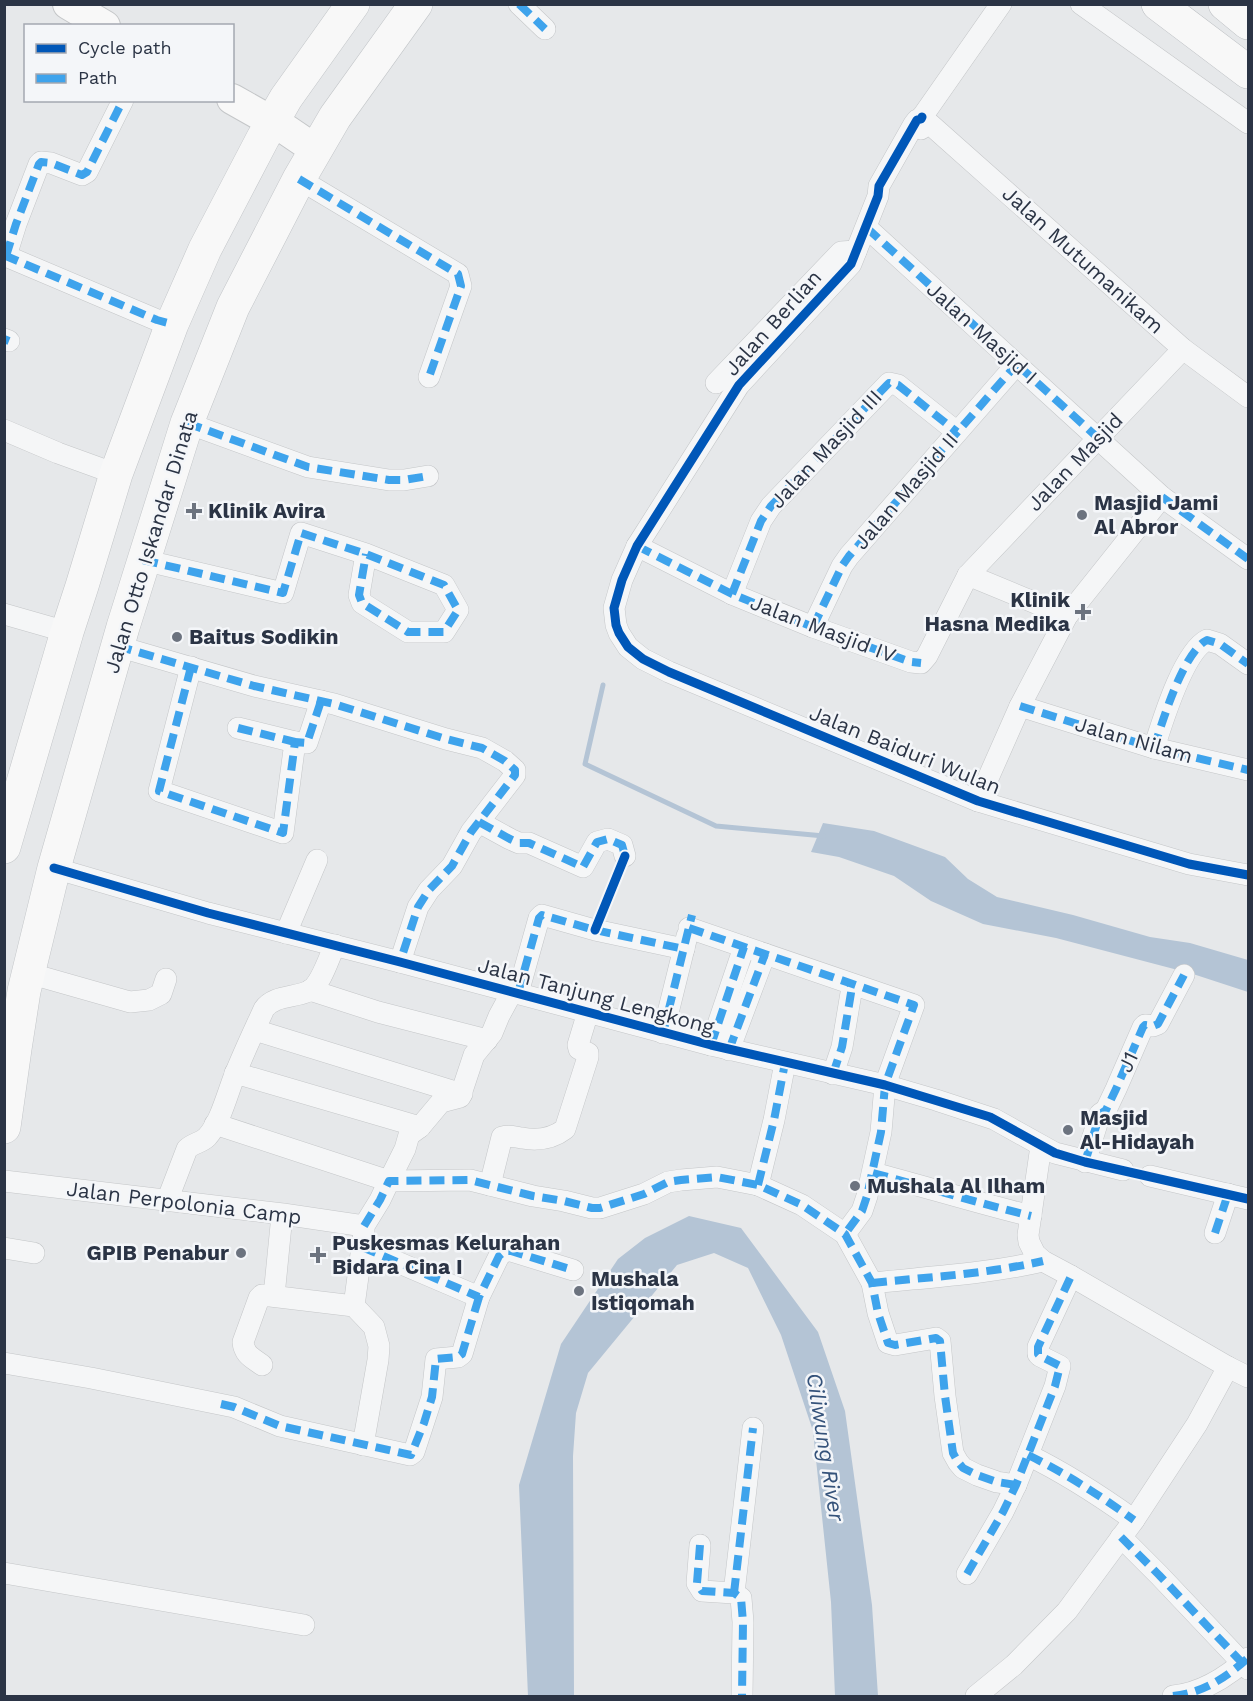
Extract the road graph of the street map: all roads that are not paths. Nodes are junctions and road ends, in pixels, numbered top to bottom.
1 (68, 4) edge
2 (353, 4) edge
3 (416, 4) edge
4 (519, 4) edge
5 (1000, 4) edge
6 (1081, 4) edge
7 (1158, 4) edge
8 (1224, 4) edge
9 (1248, 23) edge
10 (102, 24) edge
11 (545, 29) dead end
12 (1248, 72) edge
13 (234, 100) edge
14 (122, 102) edge
15 (922, 118) junction
16 (272, 122) junction
17 (1248, 123) edge
18 (316, 150) junction
19 (299, 179) junction
20 (867, 228) junction
21 (5, 257) edge
22 (172, 324) junction
23 (1183, 349) junction
24 (1016, 365) junction
25 (429, 377) dead end
26 (1248, 397) edge
27 (187, 423) junction
28 (4, 430) edge
29 (957, 432) junction
30 (1098, 438) junction
31 (116, 474) junction
32 (428, 476) dead end
33 (1162, 497) junction
34 (637, 546) junction
35 (366, 554) junction
36 (1248, 559) edge
37 (143, 560) junction
38 (968, 575) junction
39 (622, 580) joint
40 (732, 594) junction
41 (4, 614) edge
42 (1067, 616) junction
43 (813, 627) junction
44 (67, 632) junction
45 (117, 646) junction
46 (1248, 664) edge
47 (191, 667) junction
48 (321, 701) junction
49 (1020, 706) junction
50 (238, 728) dead end
51 (295, 742) junction
52 (1154, 748) junction
53 (1248, 770) edge
54 (978, 801) junction
55 (479, 822) junction
56 (4, 847) edge
57 (625, 856) dead end
58 (317, 860) dead end
59 (54, 868) junction
60 (1248, 874) edge
61 (689, 931) junction
62 (286, 933) junction
63 (335, 945) junction
64 (744, 947) junction
65 (765, 954) junction
66 (400, 962) junction
67 (28, 973) junction
68 (1184, 975) dead end
69 (166, 979) dead end
70 (850, 984) junction
71 (310, 990) junction
72 (515, 993) junction
73 (588, 1012) junction
74 (255, 1030) junction
75 (663, 1033) junction
76 (487, 1040) junction
77 (720, 1048) junction
78 (785, 1063) junction
79 (236, 1074) junction
80 (833, 1074) junction
81 (885, 1085) junction
82 (462, 1094) junction
83 (215, 1124) junction
84 (4, 1127) edge
85 (420, 1127) junction
86 (1041, 1146) junction
87 (1085, 1162) junction
88 (1123, 1170) dead end
89 (873, 1173) junction
90 (1150, 1176) dead end
91 (389, 1180) junction
92 (4, 1181) edge
93 (490, 1185) junction
94 (758, 1185) junction
95 (1238, 1197) edge
96 (167, 1201) junction
97 (282, 1215) junction
98 (1031, 1216) junction
99 (1215, 1233) dead end
100 (845, 1234) junction
101 (363, 1237) junction
102 (4, 1248) edge
103 (34, 1253) dead end
104 (1043, 1261) junction
105 (573, 1270) dead end
106 (1071, 1276) junction
107 (872, 1283) junction
108 (274, 1296) junction
109 (479, 1296) junction
110 (354, 1306) junction
111 (4, 1363) edge
112 (262, 1365) dead end
113 (1228, 1367) junction
114 (1248, 1377) edge
115 (753, 1428) dead end
116 (363, 1445) junction
117 (1028, 1455) junction
118 (1016, 1485) junction
119 (1134, 1520) junction
120 (1121, 1537) junction
121 (700, 1545) dead end
122 (4, 1573) edge
123 (967, 1574) dead end
124 (734, 1593) junction
125 (304, 1625) dead end
126 (1246, 1663) edge
127 (742, 1696) edge
128 (976, 1696) edge
129 (1184, 1696) edge

1 - 10 street
2 - 16 main road
3 - 18 main road, Jalan Otto Iskandar Dinata
4 - 11 street
5 - 15 street, Jalan Berlian
6 - 17 street
7 - 12 main road
8 - 9 main road
13 - 16 street
14 - 21 street
15 - 20 street, Jalan Berlian
15 - 23 street, Jalan Mutumanikam
16 - 18 street
16 - 22 main road
18 - 19 main road, Jalan Otto Iskandar Dinata
19 - 25 street
19 - 27 main road, Jalan Otto Iskandar Dinata
20 - 24 street, Jalan Masjid I
20 - 34 street, Jalan Berlian
21 - 22 street
22 - 31 main road
23 - 26 street, Jalan Mutumanikam
23 - 30 street, Jalan Masjid
24 - 29 street, Jalan Masjid II
24 - 30 street, Jalan Masjid I
27 - 32 street
27 - 37 main road, Jalan Otto Iskandar Dinata
28 - 31 street
29 - 40 street, Jalan Masjid III
29 - 43 street, Jalan Masjid II
30 - 33 street, Jalan Masjid I
30 - 38 street, Jalan Masjid
31 - 44 main road
33 - 36 street, Jalan Masjid I
33 - 42 street
34 - 39 street, Jalan Berlian
34 - 40 street, Jalan Masjid IV
35 - 35 street
35 - 37 street
37 - 45 main road, Jalan Otto Iskandar Dinata
38 - 42 street
38 - 43 street, Jalan Masjid IV
39 - 54 street, Jalan Baiduri Wulan
40 - 43 street, Jalan Masjid IV
41 - 44 street
42 - 49 street
44 - 56 main road
45 - 47 street
45 - 59 main road, Jalan Otto Iskandar Dinata
46 - 52 street
47 - 48 street
47 - 51 street
48 - 51 street
48 - 55 street
49 - 52 street, Jalan Nilam
49 - 54 street
50 - 51 street
52 - 53 street, Jalan Nilam
54 - 60 street, Jalan Baiduri Wulan
55 - 57 street
55 - 66 street
58 - 62 street
59 - 62 street, Jalan Tanjung Lengkong
59 - 67 main road, Jalan Otto Iskandar Dinata
61 - 64 street
61 - 72 street
61 - 75 street
62 - 63 street, Jalan Tanjung Lengkong
63 - 66 street, Jalan Tanjung Lengkong
63 - 71 street
64 - 65 street
64 - 77 street
65 - 70 street
65 - 77 street
66 - 72 street, Jalan Tanjung Lengkong
67 - 69 street
67 - 84 main road, Jalan Otto Iskandar Dinata
68 - 87 street, J1
70 - 80 street
70 - 81 street
71 - 74 street
71 - 76 street
72 - 73 street, Jalan Tanjung Lengkong
72 - 76 street
73 - 75 street, Jalan Tanjung Lengkong
73 - 93 street
74 - 79 street
74 - 82 street
75 - 77 street, Jalan Tanjung Lengkong
76 - 82 street
77 - 78 street, Jalan Tanjung Lengkong
78 - 80 street, Jalan Tanjung Lengkong
78 - 94 street
79 - 83 street
79 - 85 street
80 - 81 street, Jalan Tanjung Lengkong
81 - 86 street, Jalan Tanjung Lengkong
81 - 89 street
82 - 85 street
83 - 91 street
83 - 96 street
85 - 91 street
86 - 87 street, Jalan Tanjung Lengkong
86 - 98 street
87 - 88 street, Jalan Tanjung Lengkong
89 - 98 street
89 - 100 street
90 - 95 street
91 - 93 street
91 - 101 street
92 - 96 street, Jalan Perpolonia Camp
93 - 94 street
94 - 100 street
95 - 99 street
96 - 97 street, Jalan Perpolonia Camp
97 - 101 street, Jalan Perpolonia Camp
97 - 108 street
98 - 104 street
100 - 107 street
101 - 109 street, Jalan Perpolonia Camp
101 - 110 street
102 - 103 street
104 - 106 street
104 - 107 street
105 - 109 street
106 - 113 street
106 - 117 street
107 - 118 street
108 - 110 street
108 - 112 street
109 - 116 street
110 - 116 street
111 - 116 street
113 - 114 street
113 - 119 street
115 - 124 street
117 - 118 street
117 - 119 street
118 - 123 street
119 - 120 street
120 - 126 street
120 - 128 street
121 - 124 street
122 - 125 street
124 - 127 street
126 - 129 street

